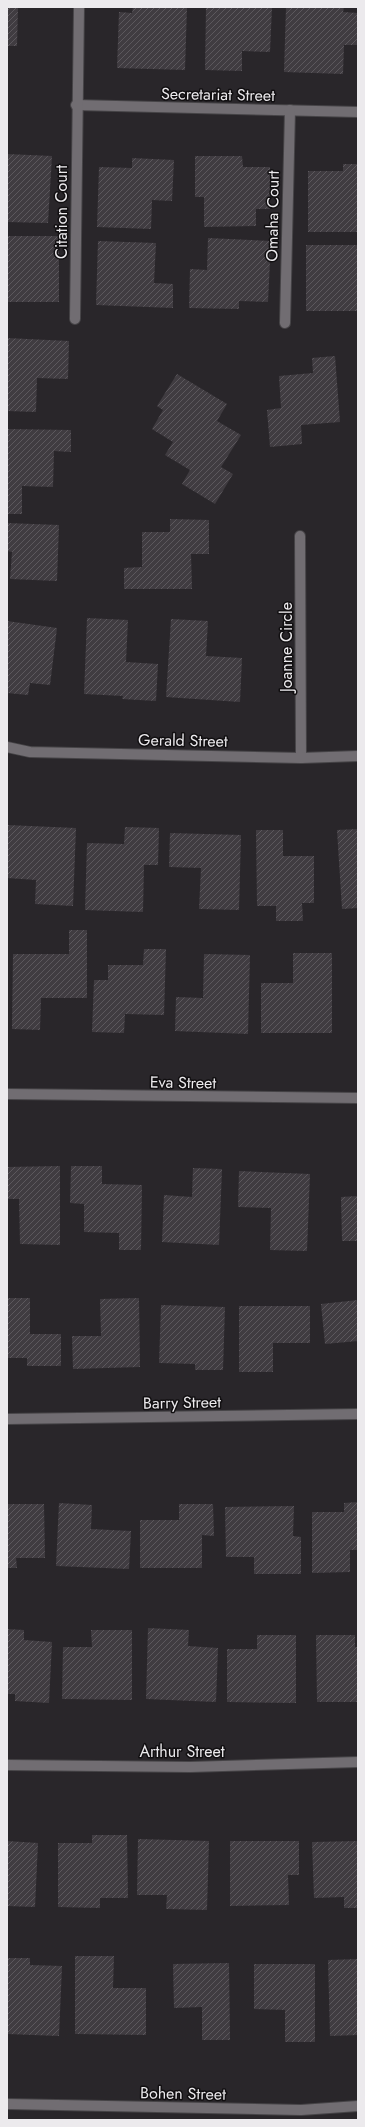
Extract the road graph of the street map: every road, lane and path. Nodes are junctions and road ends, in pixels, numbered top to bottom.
1 (79, 7) edge
2 (76, 105) junction
3 (290, 110) junction
4 (358, 112) edge
5 (75, 319) dead end
6 (285, 323) dead end
7 (300, 536) dead end
8 (7, 747) edge
9 (358, 756) edge
10 (301, 758) junction
11 (7, 1094) edge
12 (358, 1098) edge
13 (358, 1414) edge
14 (7, 1419) edge
15 (358, 1762) edge
16 (7, 1765) edge
17 (7, 2104) edge
18 (358, 2106) edge

1 - 2 street, Citation Court
2 - 3 street, Secretariat Street
2 - 5 street, Citation Court
3 - 4 street, Secretariat Street
3 - 6 street, Omaha Court
7 - 10 street, Joanne Circle
8 - 10 street, Gerald Street
9 - 10 street, Gerald Street
11 - 12 street, Eva Street
13 - 14 street, Barry Street
15 - 16 street, Arthur Street
17 - 18 street, Bohen Street

